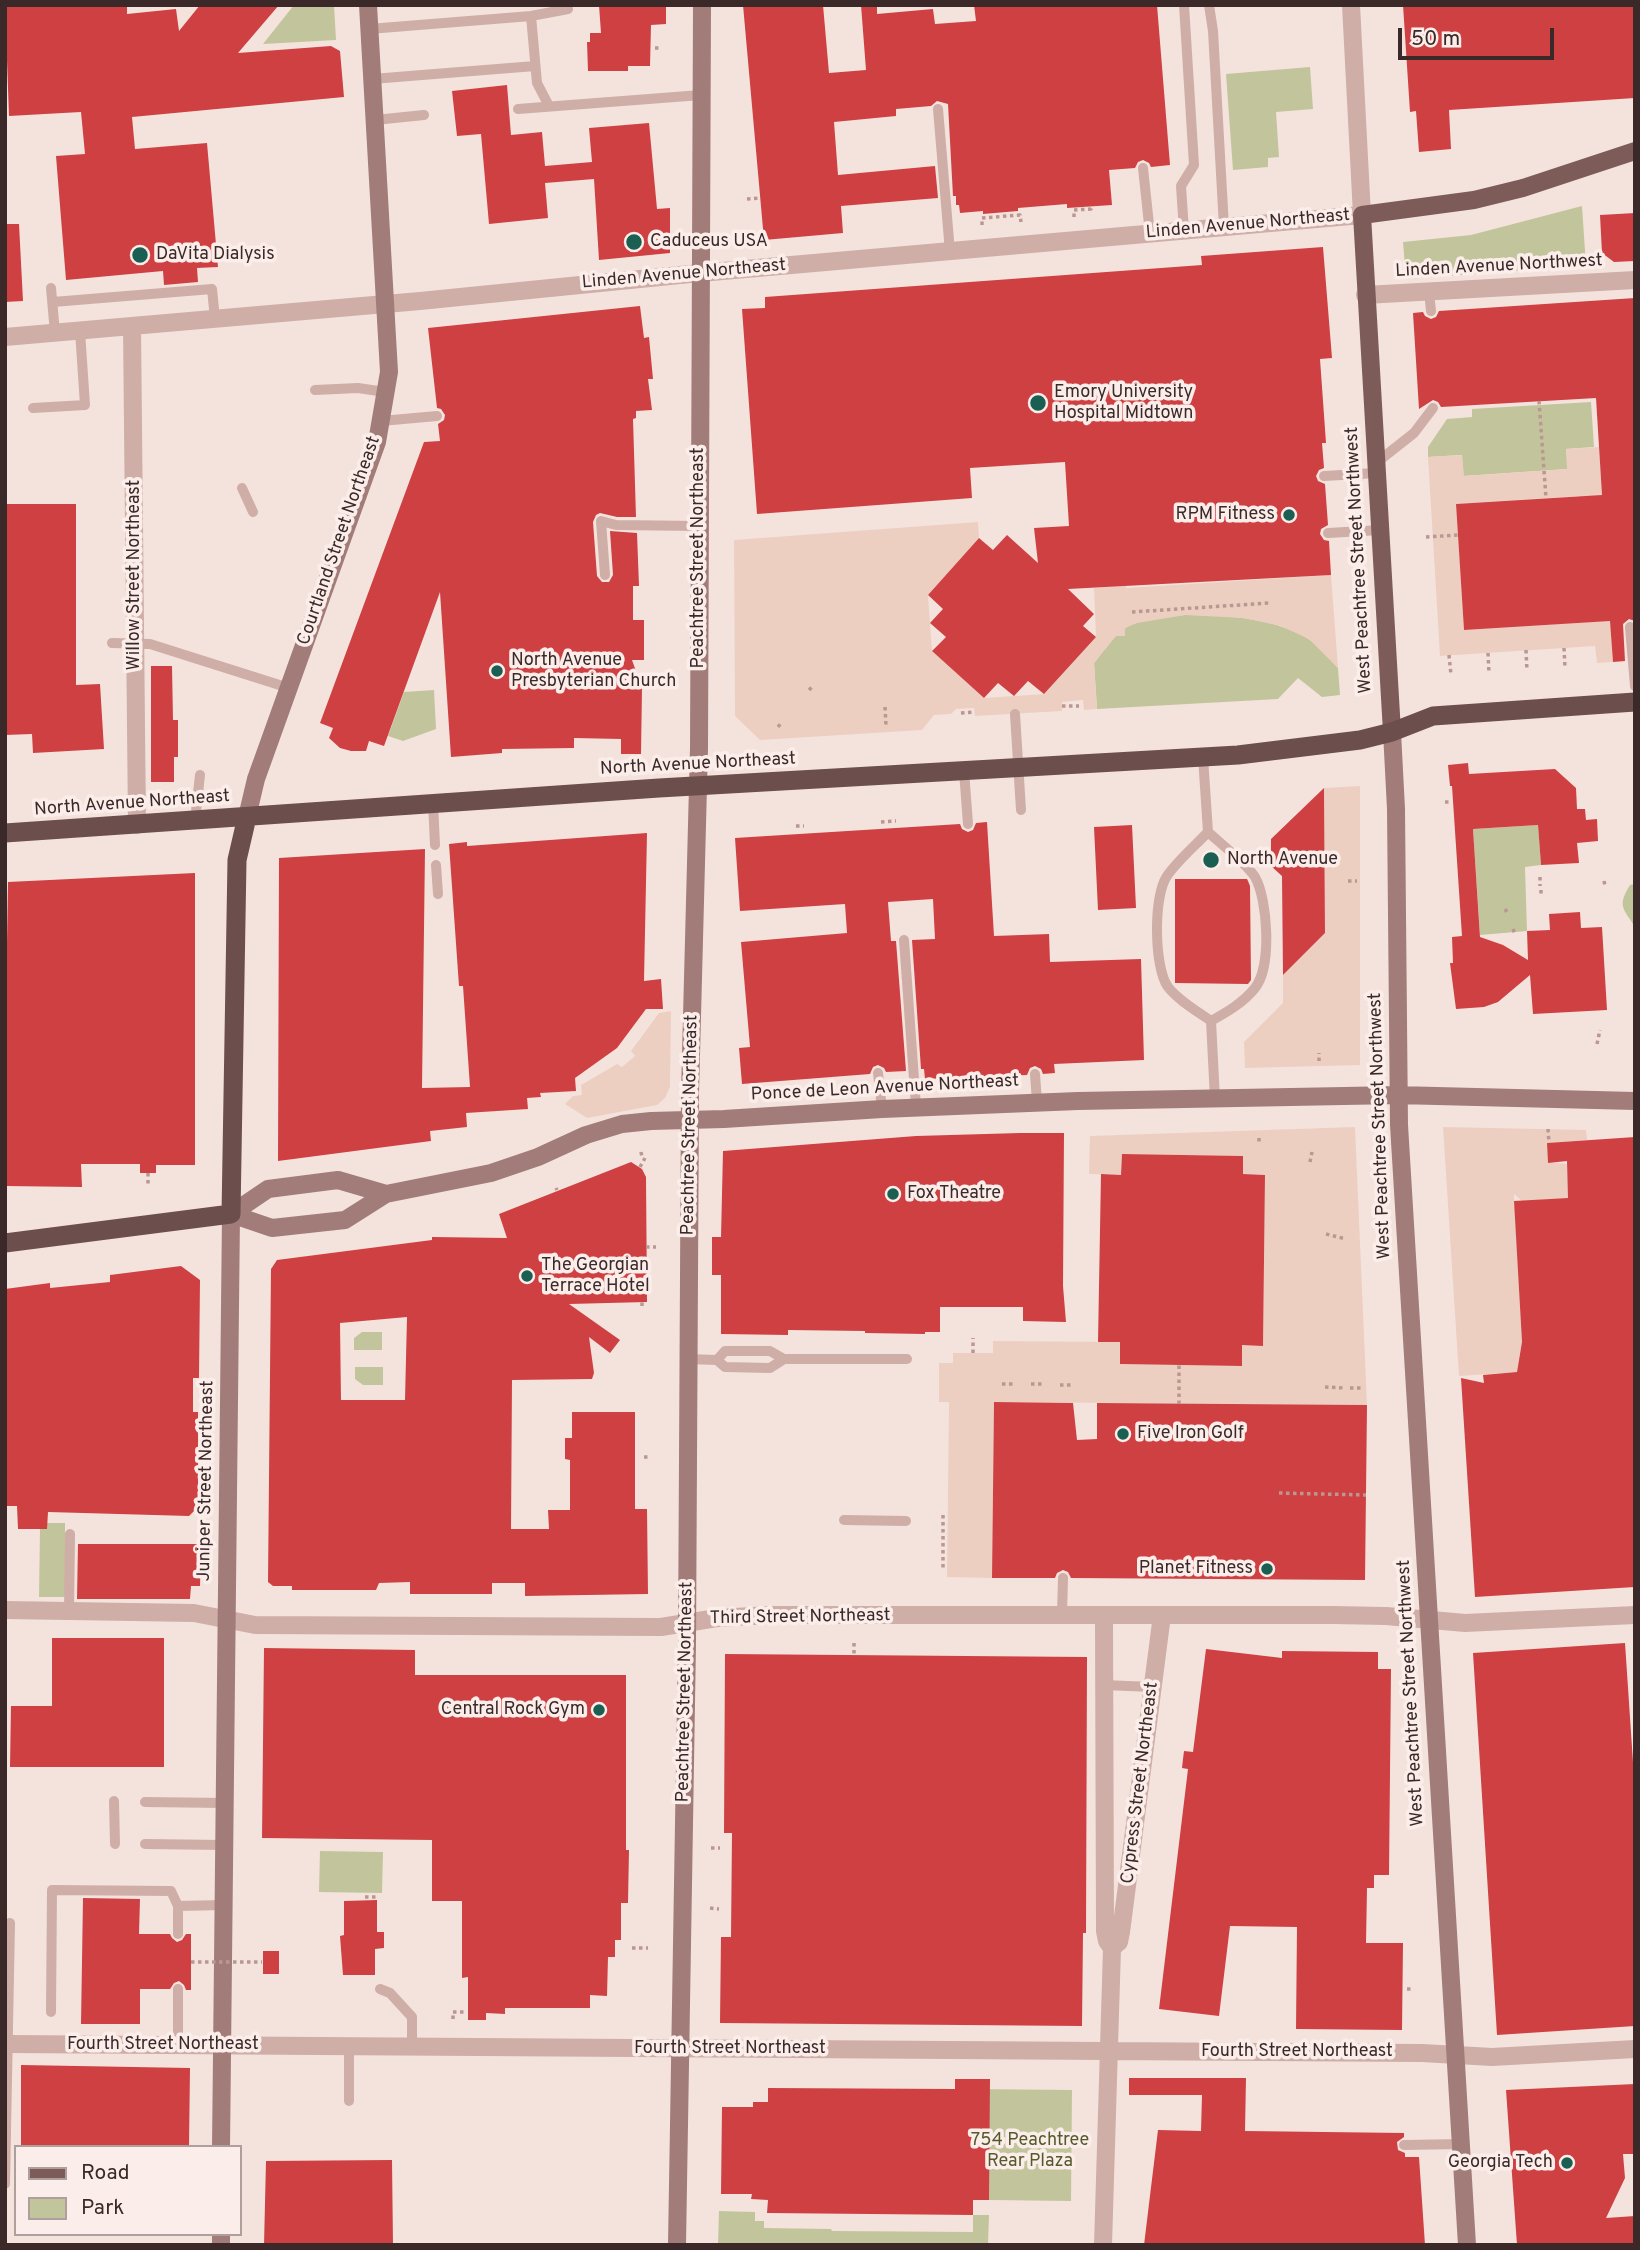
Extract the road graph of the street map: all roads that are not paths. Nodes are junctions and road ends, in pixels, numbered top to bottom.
1 (368, 5) edge
2 (702, 5) edge
3 (1184, 5) edge
4 (1209, 5) edge
5 (1351, 5) edge
6 (568, 9) dead end
7 (531, 16) junction
8 (369, 29) junction
9 (536, 66) junction
10 (372, 79) junction
11 (701, 95) junction
12 (549, 106) junction
13 (518, 108) dead end
14 (938, 109) dead end
15 (424, 116) dead end
16 (375, 120) junction
17 (1635, 151) edge
18 (1143, 168) dead end
19 (1362, 215) junction
20 (1224, 227) junction
21 (1184, 231) junction
22 (1150, 234) junction
23 (950, 252) junction
24 (700, 273) junction
25 (1635, 280) edge
26 (51, 288) dead end
27 (1430, 292) junction
28 (1365, 295) junction
29 (52, 302) junction
30 (385, 303) junction
31 (1431, 311) dead end
32 (215, 318) junction
33 (132, 326) junction
34 (80, 331) junction
35 (55, 333) junction
36 (5, 337) edge
37 (315, 390) dead end
38 (386, 392) junction
39 (33, 408) dead end
40 (1433, 408) dead end
41 (437, 416) dead end
42 (381, 421) junction
43 (1376, 468) junction
44 (1324, 476) dead end
45 (242, 488) dead end
46 (253, 512) dead end
47 (699, 526) junction
48 (1380, 530) junction
49 (1328, 533) dead end
50 (605, 575) dead end
51 (1630, 627) dead end
52 (112, 643) dead end
53 (136, 643) junction
54 (1635, 686) edge
55 (289, 688) junction
56 (1635, 702) edge
57 (1015, 714) dead end
58 (1392, 732) junction
59 (1203, 757) junction
60 (1018, 768) junction
61 (964, 771) junction
62 (200, 775) dead end
63 (697, 786) junction
64 (433, 803) junction
65 (1021, 810) dead end
66 (247, 817) junction
67 (195, 821) junction
68 (968, 824) dead end
69 (137, 825) junction
70 (1208, 832) junction
71 (5, 833) edge
72 (435, 845) dead end
73 (436, 865) dead end
74 (438, 894) dead end
75 (904, 940) dead end
76 (1211, 1021) junction
77 (878, 1073) dead end
78 (1035, 1074) dead end
79 (1397, 1095) junction
80 (1215, 1099) junction
81 (1635, 1101) edge
82 (1037, 1102) junction
83 (916, 1107) junction
84 (882, 1109) junction
85 (690, 1120) junction
86 (386, 1194) junction
87 (231, 1214) junction
88 (5, 1243) edge
89 (687, 1359) junction
90 (784, 1359) junction
91 (907, 1359) dead end
92 (717, 1360) junction
93 (844, 1520) dead end
94 (906, 1521) dead end
95 (70, 1534) dead end
96 (1063, 1578) dead end
97 (5, 1610) edge
98 (69, 1611) junction
99 (1062, 1615) junction
100 (1104, 1615) junction
101 (1162, 1615) junction
102 (1635, 1615) edge
103 (226, 1617) junction
104 (1429, 1620) junction
105 (687, 1622) junction
106 (1103, 1685) junction
107 (1153, 1687) junction
108 (114, 1801) dead end
109 (145, 1802) dead end
110 (226, 1803) junction
111 (114, 1844) dead end
112 (145, 1844) dead end
113 (224, 1845) junction
114 (224, 1905) junction
115 (178, 1906) junction
116 (10, 1923) dead end
117 (178, 1934) dead end
118 (1112, 1948) junction
119 (380, 1989) dead end
120 (178, 1990) dead end
121 (51, 2012) dead end
122 (6, 2044) edge
123 (178, 2045) junction
124 (222, 2045) junction
125 (349, 2046) junction
126 (412, 2046) junction
127 (680, 2049) junction
128 (1635, 2049) edge
129 (1107, 2051) junction
130 (1455, 2055) junction
131 (349, 2101) dead end
132 (1461, 2144) junction
133 (221, 2145) edge
134 (1404, 2145) dead end
135 (5, 2184) edge
136 (677, 2245) edge
137 (1103, 2245) edge
138 (1467, 2245) edge

1 - 8 main road, Courtland Street Northeast
2 - 11 main road, Peachtree Street Northeast
3 - 21 lane
4 - 20 lane
5 - 19 street, West Peachtree Street Northwest
6 - 7 lane
7 - 8 lane
7 - 9 lane
8 - 10 main road, Courtland Street Northeast
9 - 10 lane
9 - 12 lane
10 - 16 main road, Courtland Street Northeast
11 - 12 lane
11 - 24 main road, Peachtree Street Northeast
12 - 13 lane
14 - 23 lane
15 - 16 lane
16 - 30 main road, Courtland Street Northeast
17 - 19 main road
18 - 22 lane
19 - 20 street, Linden Avenue Northeast
19 - 28 main road, West Peachtree Street Northwest
20 - 21 street, Linden Avenue Northeast
21 - 22 street, Linden Avenue Northeast
22 - 23 street, Linden Avenue Northeast
23 - 24 street, Linden Avenue Northeast
24 - 30 street, Linden Avenue Northeast
24 - 47 main road, Peachtree Street Northeast
25 - 27 street, Linden Avenue Northwest
26 - 29 lane
27 - 28 street, Linden Avenue Northwest
27 - 31 lane
28 - 43 main road, West Peachtree Street Northwest
29 - 32 lane
29 - 35 lane
30 - 32 street, Linden Avenue Northeast
30 - 38 main road, Courtland Street Northeast
32 - 33 street, Linden Avenue Northeast
33 - 34 street, Linden Avenue Northeast
33 - 53 street, Willow Street Northeast
34 - 35 street, Linden Avenue Northeast
34 - 39 lane
35 - 36 street, Linden Avenue Northeast
37 - 38 lane
38 - 42 main road, Courtland Street Northeast
40 - 43 lane
41 - 42 lane
42 - 55 main road, Courtland Street Northeast
43 - 44 lane
43 - 48 main road, West Peachtree Street Northwest
45 - 46 lane
47 - 50 lane
47 - 63 main road, Peachtree Street Northeast
48 - 49 lane
48 - 58 main road, West Peachtree Street Northwest
51 - 54 lane
52 - 53 lane
53 - 55 lane
53 - 69 street, Willow Street Northeast
55 - 66 main road, Courtland Street Northeast
56 - 58 highway, North Avenue Northeast
57 - 60 lane
58 - 59 highway, North Avenue Northeast
58 - 79 main road, West Peachtree Street Northwest
59 - 60 highway, North Avenue Northeast
59 - 70 lane
60 - 61 highway, North Avenue Northeast
60 - 65 lane
61 - 63 highway, North Avenue Northeast
61 - 68 lane
62 - 67 lane
63 - 64 highway, North Avenue Northeast
63 - 85 main road, Peachtree Street Northeast
64 - 66 highway, North Avenue Northeast
64 - 72 lane
66 - 67 highway, North Avenue Northeast
66 - 87 highway, Juniper Street Northeast
67 - 69 highway, North Avenue Northeast
69 - 71 highway, North Avenue Northeast
70 - 76 lane
70 - 76 lane
73 - 74 lane
75 - 83 lane
76 - 80 lane
77 - 84 lane
78 - 82 lane
79 - 80 main road, Ponce de Leon Avenue Northeast
79 - 81 main road, Ponce de Leon Avenue Northeast
79 - 104 main road, West Peachtree Street Northwest
80 - 82 main road, Ponce de Leon Avenue Northeast
82 - 83 main road, Ponce de Leon Avenue Northeast
83 - 84 main road, Ponce de Leon Avenue Northeast
84 - 85 main road, Ponce de Leon Avenue Northeast
85 - 86 main road, Ponce de Leon Avenue Northeast
85 - 89 main road, Peachtree Street Northeast
86 - 87 main road, Ponce de Leon Avenue Northeast
86 - 87 main road, Ponce de Leon Avenue Northeast
87 - 88 highway, Ponce de Leon Avenue Northeast
87 - 103 main road, Juniper Street Northeast
89 - 92 lane
89 - 105 main road, Peachtree Street Northeast
90 - 91 lane
90 - 92 lane
90 - 92 lane
93 - 94 lane
95 - 98 lane
96 - 99 lane
97 - 98 street, Third Street Northeast
98 - 103 street, Third Street Northeast
99 - 100 street, Third Street Northeast
99 - 105 street, Third Street Northeast
100 - 101 street, Third Street Northeast
100 - 106 street, Cypress Street Northeast
101 - 104 street, Third Street Northeast
101 - 107 street, Cypress Street Northeast
102 - 104 street, Third Street Northeast
103 - 105 street, Third Street Northeast
103 - 110 main road, Juniper Street Northeast
104 - 130 main road, West Peachtree Street Northwest
105 - 127 main road, Peachtree Street Northeast
106 - 107 lane
106 - 118 street, Cypress Street Northeast
107 - 118 street, Cypress Street Northeast
108 - 111 lane
109 - 110 lane
110 - 113 main road, Juniper Street Northeast
112 - 113 lane
113 - 114 main road, Juniper Street Northeast
114 - 115 lane
114 - 124 main road, Juniper Street Northeast
115 - 117 lane
115 - 121 lane
116 - 122 lane
118 - 129 street, Cypress Street Northeast
119 - 126 lane
120 - 123 lane
122 - 123 street, Fourth Street Northeast
122 - 135 lane
123 - 124 street, Fourth Street Northeast
124 - 125 street, Fourth Street Northeast
124 - 133 main road, Juniper Street Northeast
125 - 126 street, Fourth Street Northeast
125 - 131 lane
126 - 127 street, Fourth Street Northeast
127 - 129 street, Fourth Street Northeast
127 - 136 main road, Peachtree Street Northeast
128 - 130 street, Fourth Street Northeast
129 - 130 street, Fourth Street Northeast
129 - 137 street, Cypress Street Northeast
130 - 132 main road, West Peachtree Street Northwest
132 - 134 lane
132 - 138 main road, West Peachtree Street Northwest

